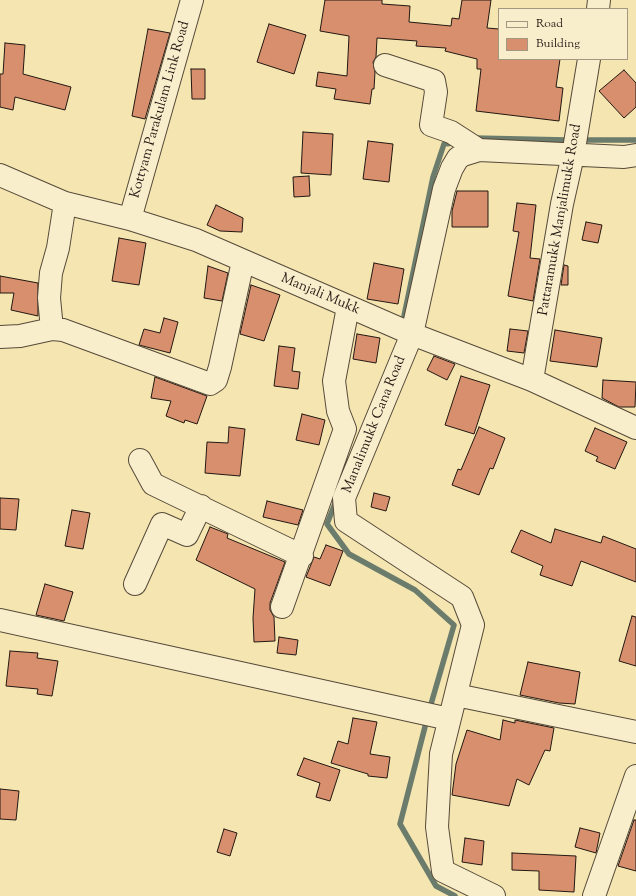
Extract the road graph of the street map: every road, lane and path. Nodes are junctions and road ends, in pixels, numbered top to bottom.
1 (192, 0) edge
2 (589, 60) edge
3 (385, 65) dead end
4 (479, 150) junction
5 (573, 155) junction
6 (636, 155) edge
7 (0, 175) edge
8 (65, 203) junction
9 (130, 219) junction
10 (243, 261) junction
11 (348, 307) junction
12 (52, 329) junction
13 (412, 334) junction
14 (0, 337) edge
15 (532, 380) junction
16 (636, 424) edge
17 (636, 428) edge
18 (140, 460) dead end
19 (201, 506) junction
20 (302, 556) junction
21 (135, 584) dead end
22 (282, 607) dead end
23 (0, 620) edge
24 (456, 695) junction
25 (450, 719) junction
26 (636, 732) edge
27 (636, 776) edge
28 (494, 896) edge
29 (594, 896) edge

1 - 9 street, Kottyam Parakulam Link Road
2 - 5 street, Pattaramukk Manjalimukk Road
3 - 4 street
4 - 5 street
4 - 13 street
5 - 6 street
5 - 15 street, Pattaramukk Manjalimukk Road
7 - 8 street, Manjali Mukk
8 - 9 street, Manjali Mukk
8 - 12 street
9 - 10 street, Manjali Mukk
10 - 11 street, Manjali Mukk
10 - 12 street
11 - 13 street, Manjali Mukk
11 - 20 street
12 - 14 street
13 - 15 street, Manjali Mukk
13 - 24 street, Manalimukk Cana Road
15 - 17 street, Manjali Mukk
16 - 17 street
18 - 19 street
19 - 20 street
19 - 21 street
20 - 22 street
23 - 25 street
24 - 25 street, Manalimukk Cana Road
24 - 26 street
25 - 28 street, Manalimukk Cana Road
27 - 29 street

